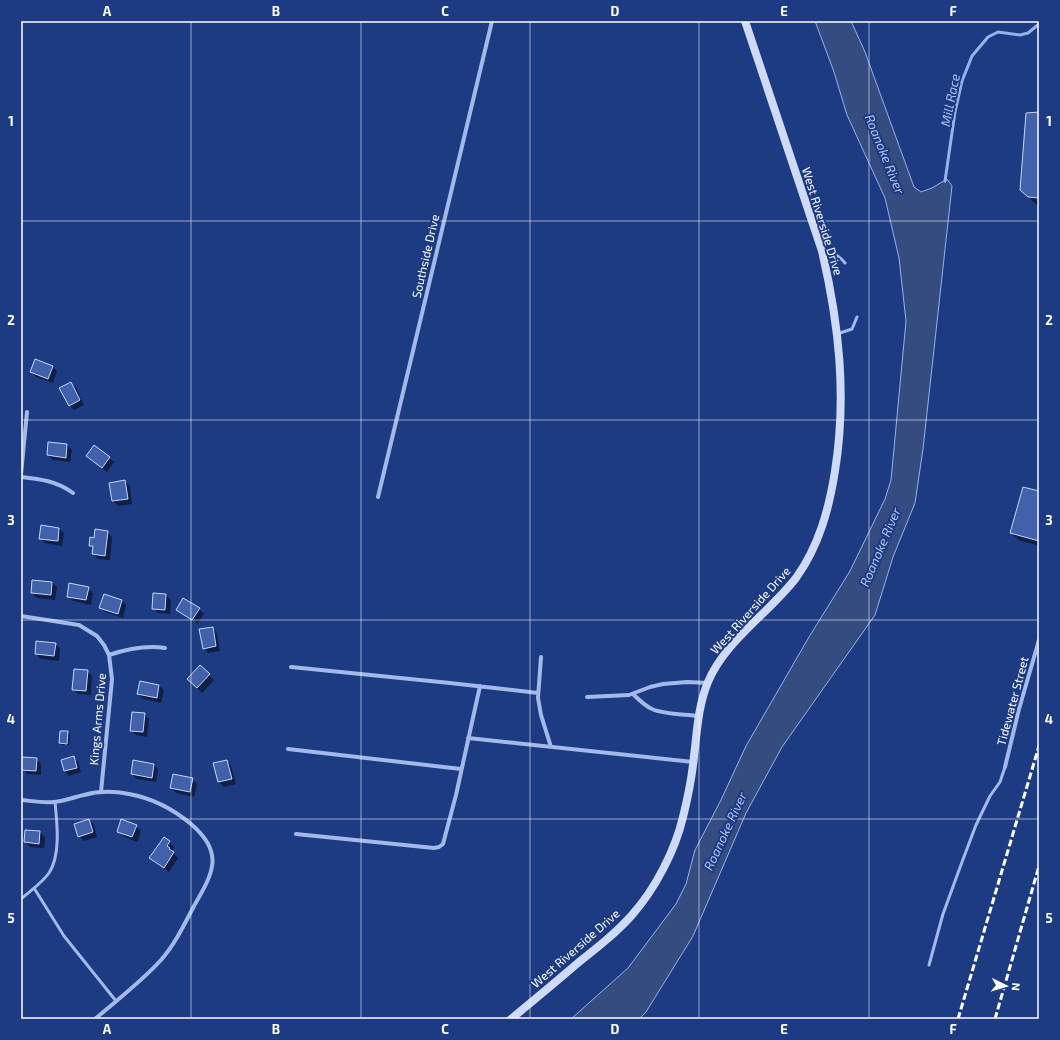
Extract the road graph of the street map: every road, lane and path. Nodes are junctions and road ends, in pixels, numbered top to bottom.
1 (492, 21) edge
2 (745, 21) edge
3 (822, 251) junction
4 (846, 263) dead end
5 (857, 317) dead end
6 (837, 334) junction
7 (27, 412) dead end
8 (21, 474) edge
9 (21, 477) edge
10 (73, 493) dead end
11 (378, 497) dead end
12 (21, 616) edge
13 (1039, 640) edge
14 (165, 648) dead end
15 (109, 655) junction
16 (541, 657) dead end
17 (291, 667) dead end
18 (708, 683) junction
19 (480, 686) junction
20 (538, 693) junction
21 (633, 694) junction
22 (587, 697) dead end
23 (699, 716) junction
24 (468, 738) junction
25 (551, 747) junction
26 (288, 749) dead end
27 (694, 762) junction
28 (1005, 767) joint
29 (462, 769) junction
30 (102, 792) junction
31 (21, 800) edge
32 (55, 802) junction
33 (296, 834) dead end
34 (34, 888) junction
35 (21, 899) edge
36 (930, 965) dead end
37 (116, 1001) junction
38 (95, 1019) edge
39 (511, 1019) edge

1 - 11 street, Southside Drive
2 - 3 street, West Riverside Drive
3 - 4 lane
3 - 6 street, West Riverside Drive
5 - 6 lane
6 - 18 street, West Riverside Drive
7 - 8 street
9 - 10 street
12 - 15 street, Kings Arms Drive
13 - 28 street, Tidewater Street
14 - 15 street
15 - 30 street, Kings Arms Drive
16 - 20 street
17 - 19 street
18 - 21 street
18 - 23 street, West Riverside Drive
19 - 20 street
19 - 24 street
20 - 25 street
21 - 22 street
21 - 23 street
23 - 27 street, West Riverside Drive
24 - 25 street
24 - 29 street
25 - 27 street
26 - 29 street
27 - 39 street, West Riverside Drive
28 - 36 lane
29 - 33 street
30 - 32 street
30 - 37 street
31 - 32 street
32 - 34 lane
34 - 35 lane
34 - 37 lane
37 - 38 street

